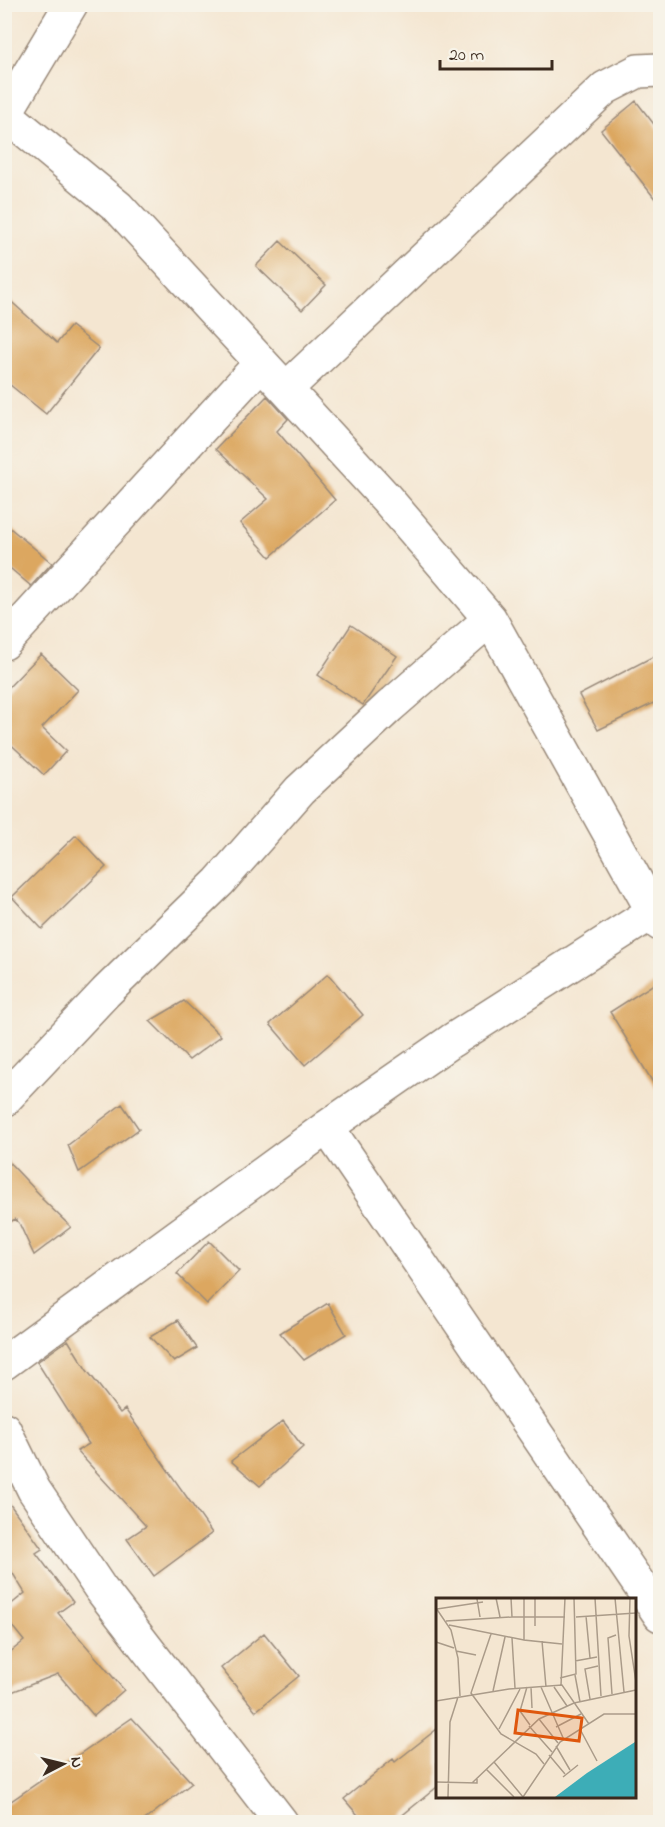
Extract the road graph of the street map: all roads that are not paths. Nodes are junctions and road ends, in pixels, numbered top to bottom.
1 (71, 4) edge
2 (660, 69) edge
3 (5, 113) edge
4 (261, 363) junction
5 (286, 389) junction
6 (490, 620) junction
7 (4, 643) edge
8 (658, 911) edge
9 (4, 1100) edge
10 (327, 1127) junction
11 (4, 1363) edge
12 (4, 1429) edge
13 (660, 1614) edge
14 (281, 1822) edge

1 - 3 street
2 - 5 street
3 - 4 street
4 - 5 street
4 - 7 street
5 - 6 street
6 - 8 street
6 - 9 street
8 - 10 street
10 - 11 street
10 - 13 street
12 - 14 street

